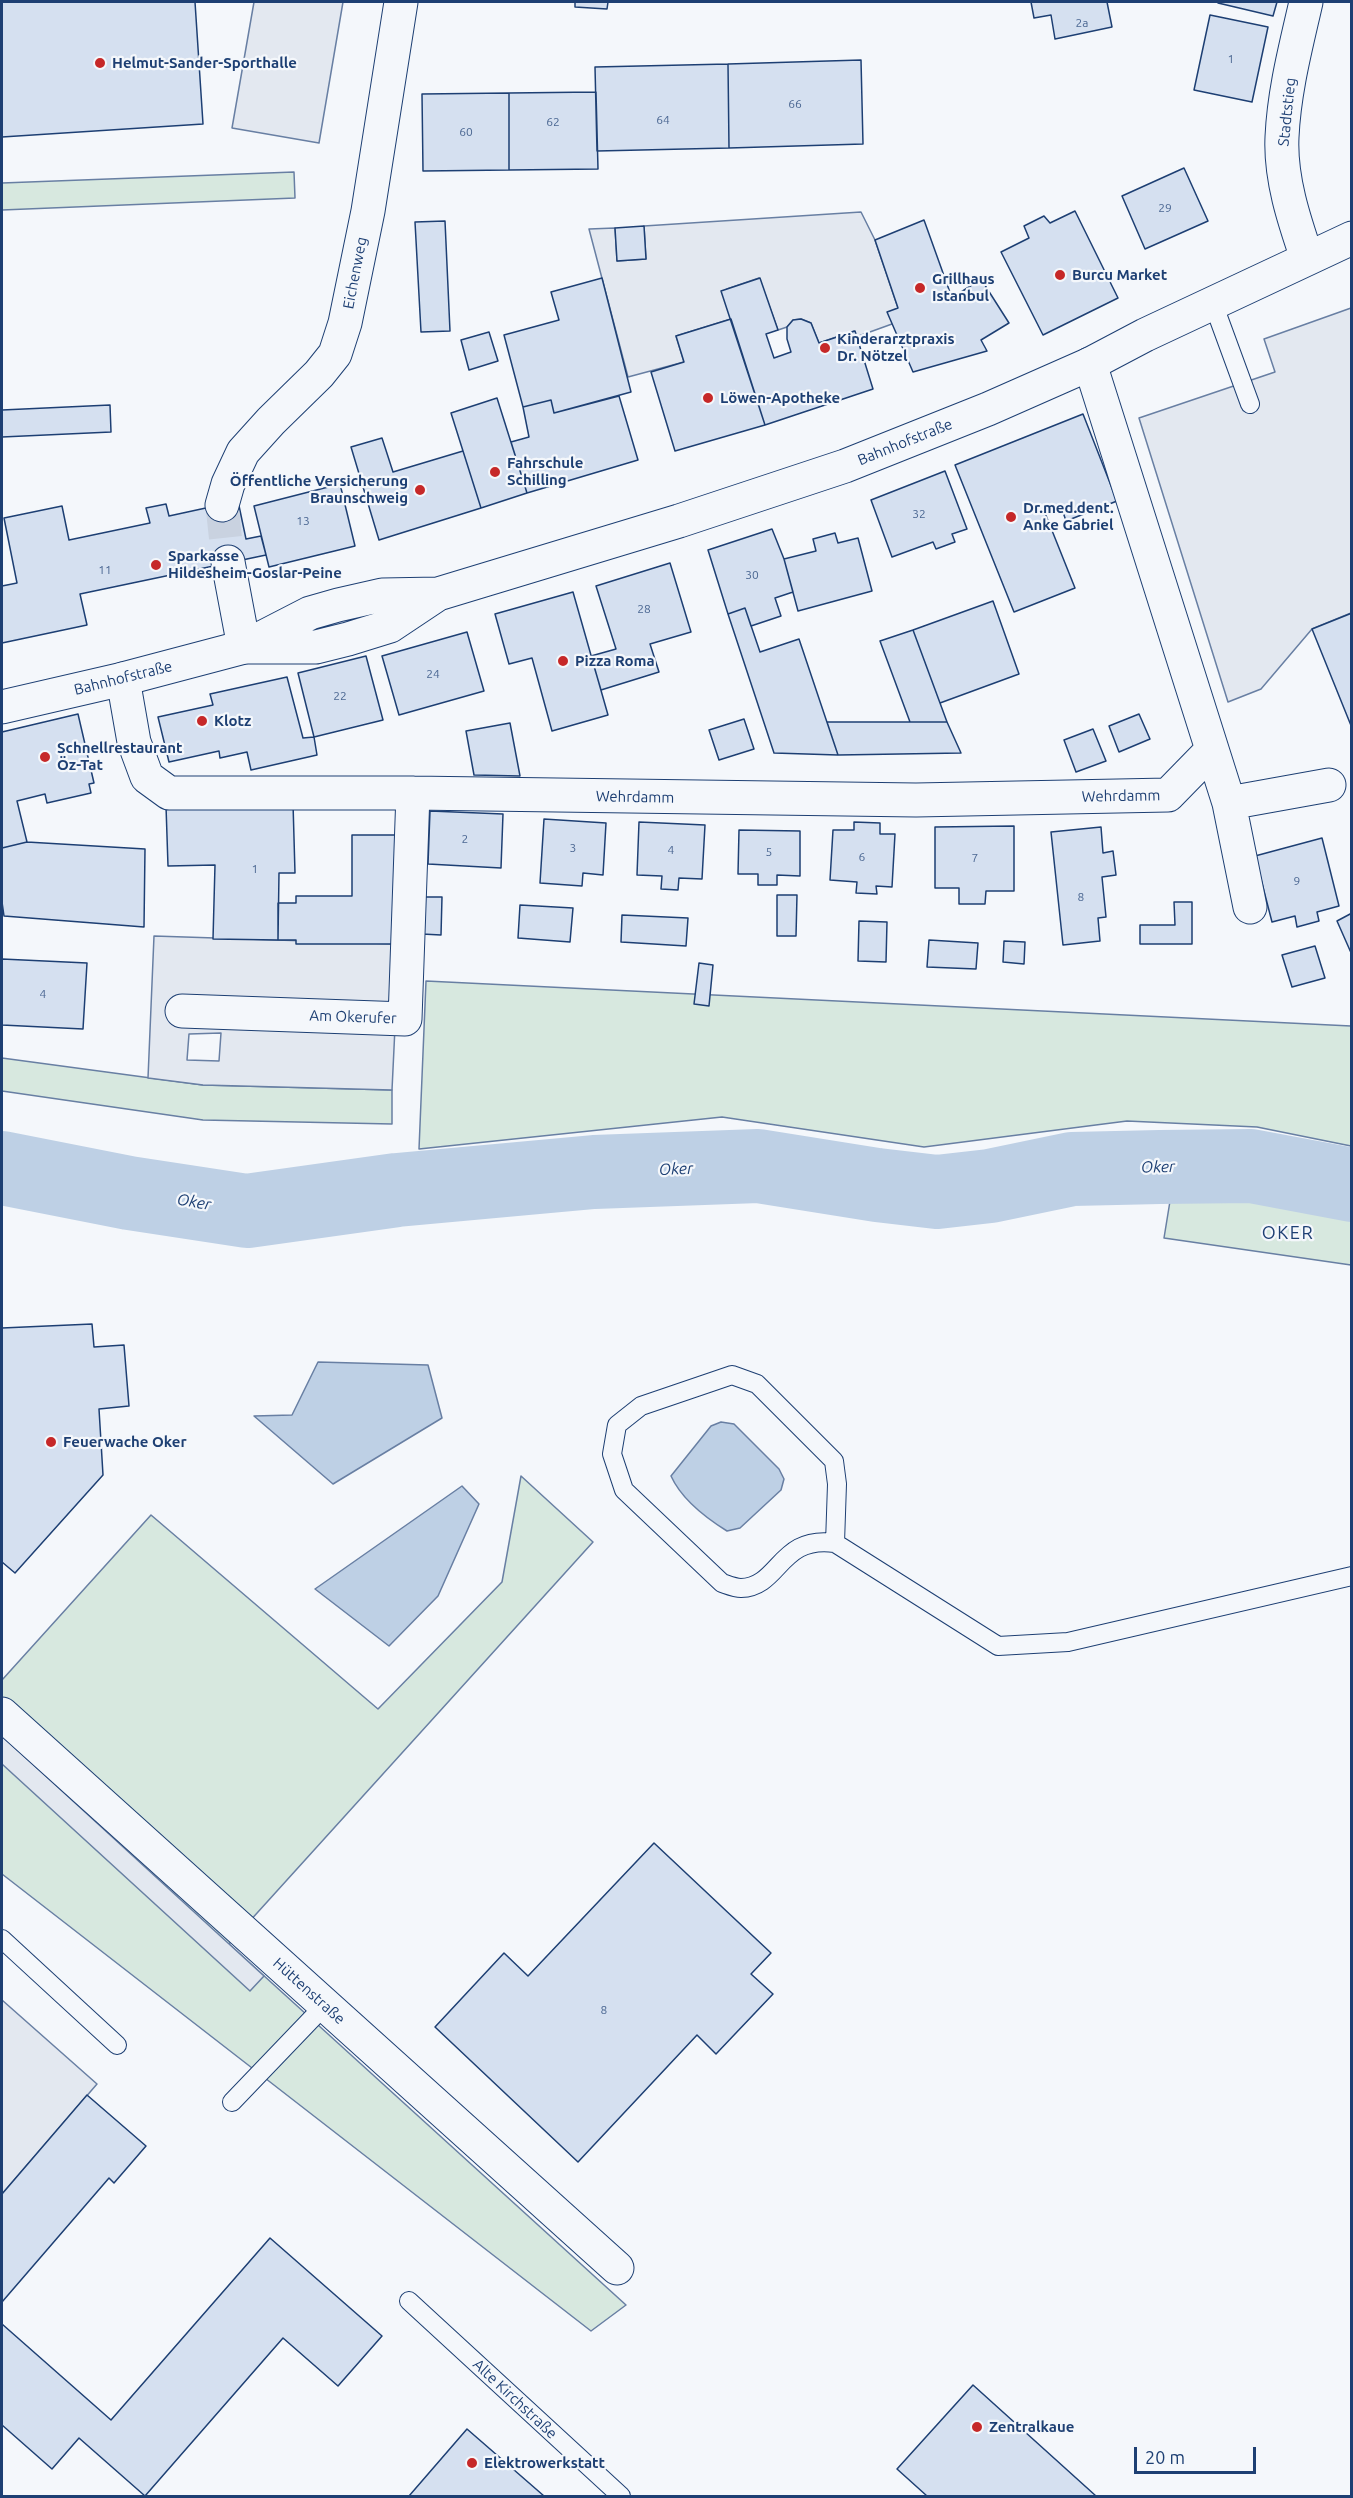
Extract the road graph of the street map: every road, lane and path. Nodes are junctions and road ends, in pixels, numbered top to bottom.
1 (401, 2) edge
2 (1306, 2) edge
3 (1352, 238) edge
4 (1307, 258) junction
5 (1213, 303) junction
6 (1090, 364) junction
7 (1250, 404) dead end
8 (222, 505) tunnel mouth
9 (228, 562) tunnel mouth
10 (244, 648) junction
11 (123, 679) junction
12 (2, 706) edge
13 (1211, 751) junction
14 (1329, 785) dead end
15 (413, 793) junction
16 (1229, 803) junction
17 (1250, 907) dead end
18 (182, 1011) dead end
19 (835, 1543) junction
20 (1352, 1576) edge
21 (2, 1714) edge
22 (2, 1939) edge
23 (325, 2005) junction
24 (117, 2045) dead end
25 (232, 2102) dead end
26 (617, 2268) dead end
27 (409, 2301) dead end
28 (621, 2496) edge

1 - 8 street, Eichenweg
2 - 4 street, Stadtstieg
3 - 4 street, Bahnhofstraße
4 - 5 street, Bahnhofstraße
5 - 6 street, Bahnhofstraße
5 - 7 lane
6 - 10 street, Bahnhofstraße
6 - 13 street
9 - 10 street
10 - 11 street, Bahnhofstraße
11 - 12 street, Bahnhofstraße
11 - 15 street, Wehrdamm
13 - 15 street, Wehrdamm
13 - 16 street
14 - 16 street
15 - 18 street, Am Okerufer
16 - 17 street
19 - 19 lane
19 - 20 lane
21 - 23 street, Hüttenstraße
22 - 24 lane
23 - 25 lane
23 - 26 street, Hüttenstraße
27 - 28 lane, Alte Kirchstraße

